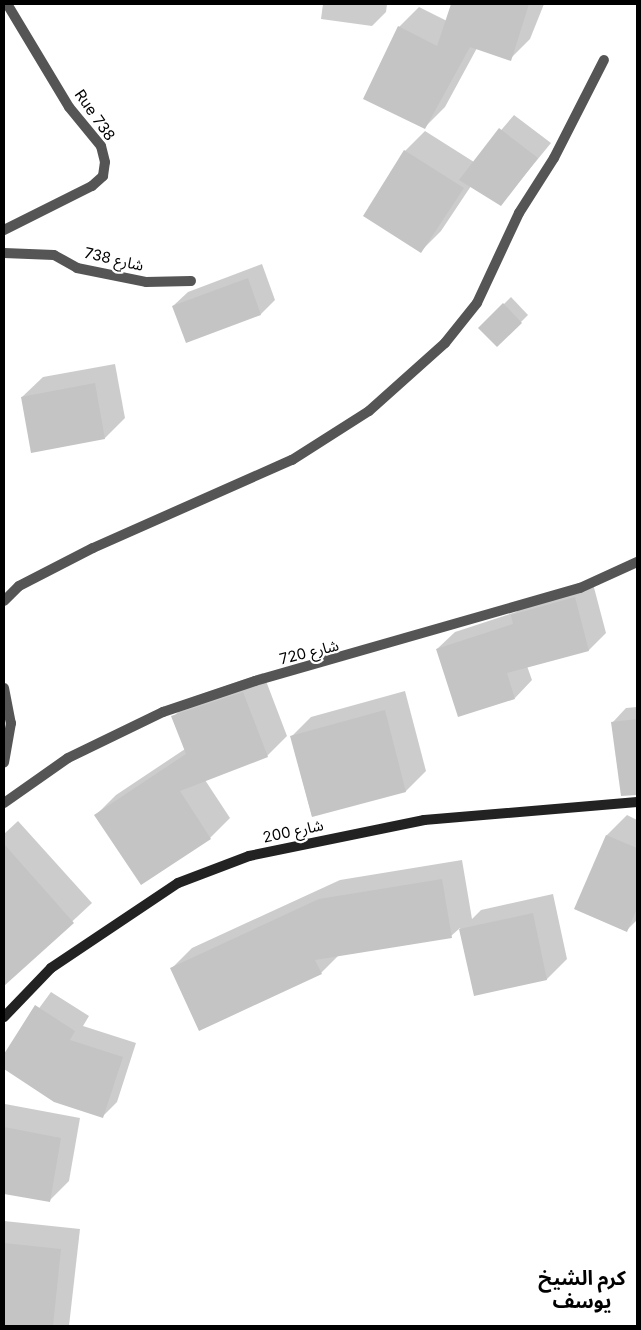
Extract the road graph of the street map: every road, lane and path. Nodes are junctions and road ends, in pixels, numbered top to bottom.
1 (7, 4) edge
2 (604, 60) dead end
3 (4, 230) edge
4 (4, 253) edge
5 (191, 281) dead end
6 (637, 562) edge
7 (4, 602) edge
8 (4, 688) edge
9 (4, 762) edge
10 (637, 802) edge
11 (4, 803) edge
12 (4, 1017) edge

1 - 3 street, Rue 738
2 - 7 street
4 - 5 street, شارع 738
6 - 11 street, شارع 720
8 - 9 street
10 - 12 main road, شارع 200

